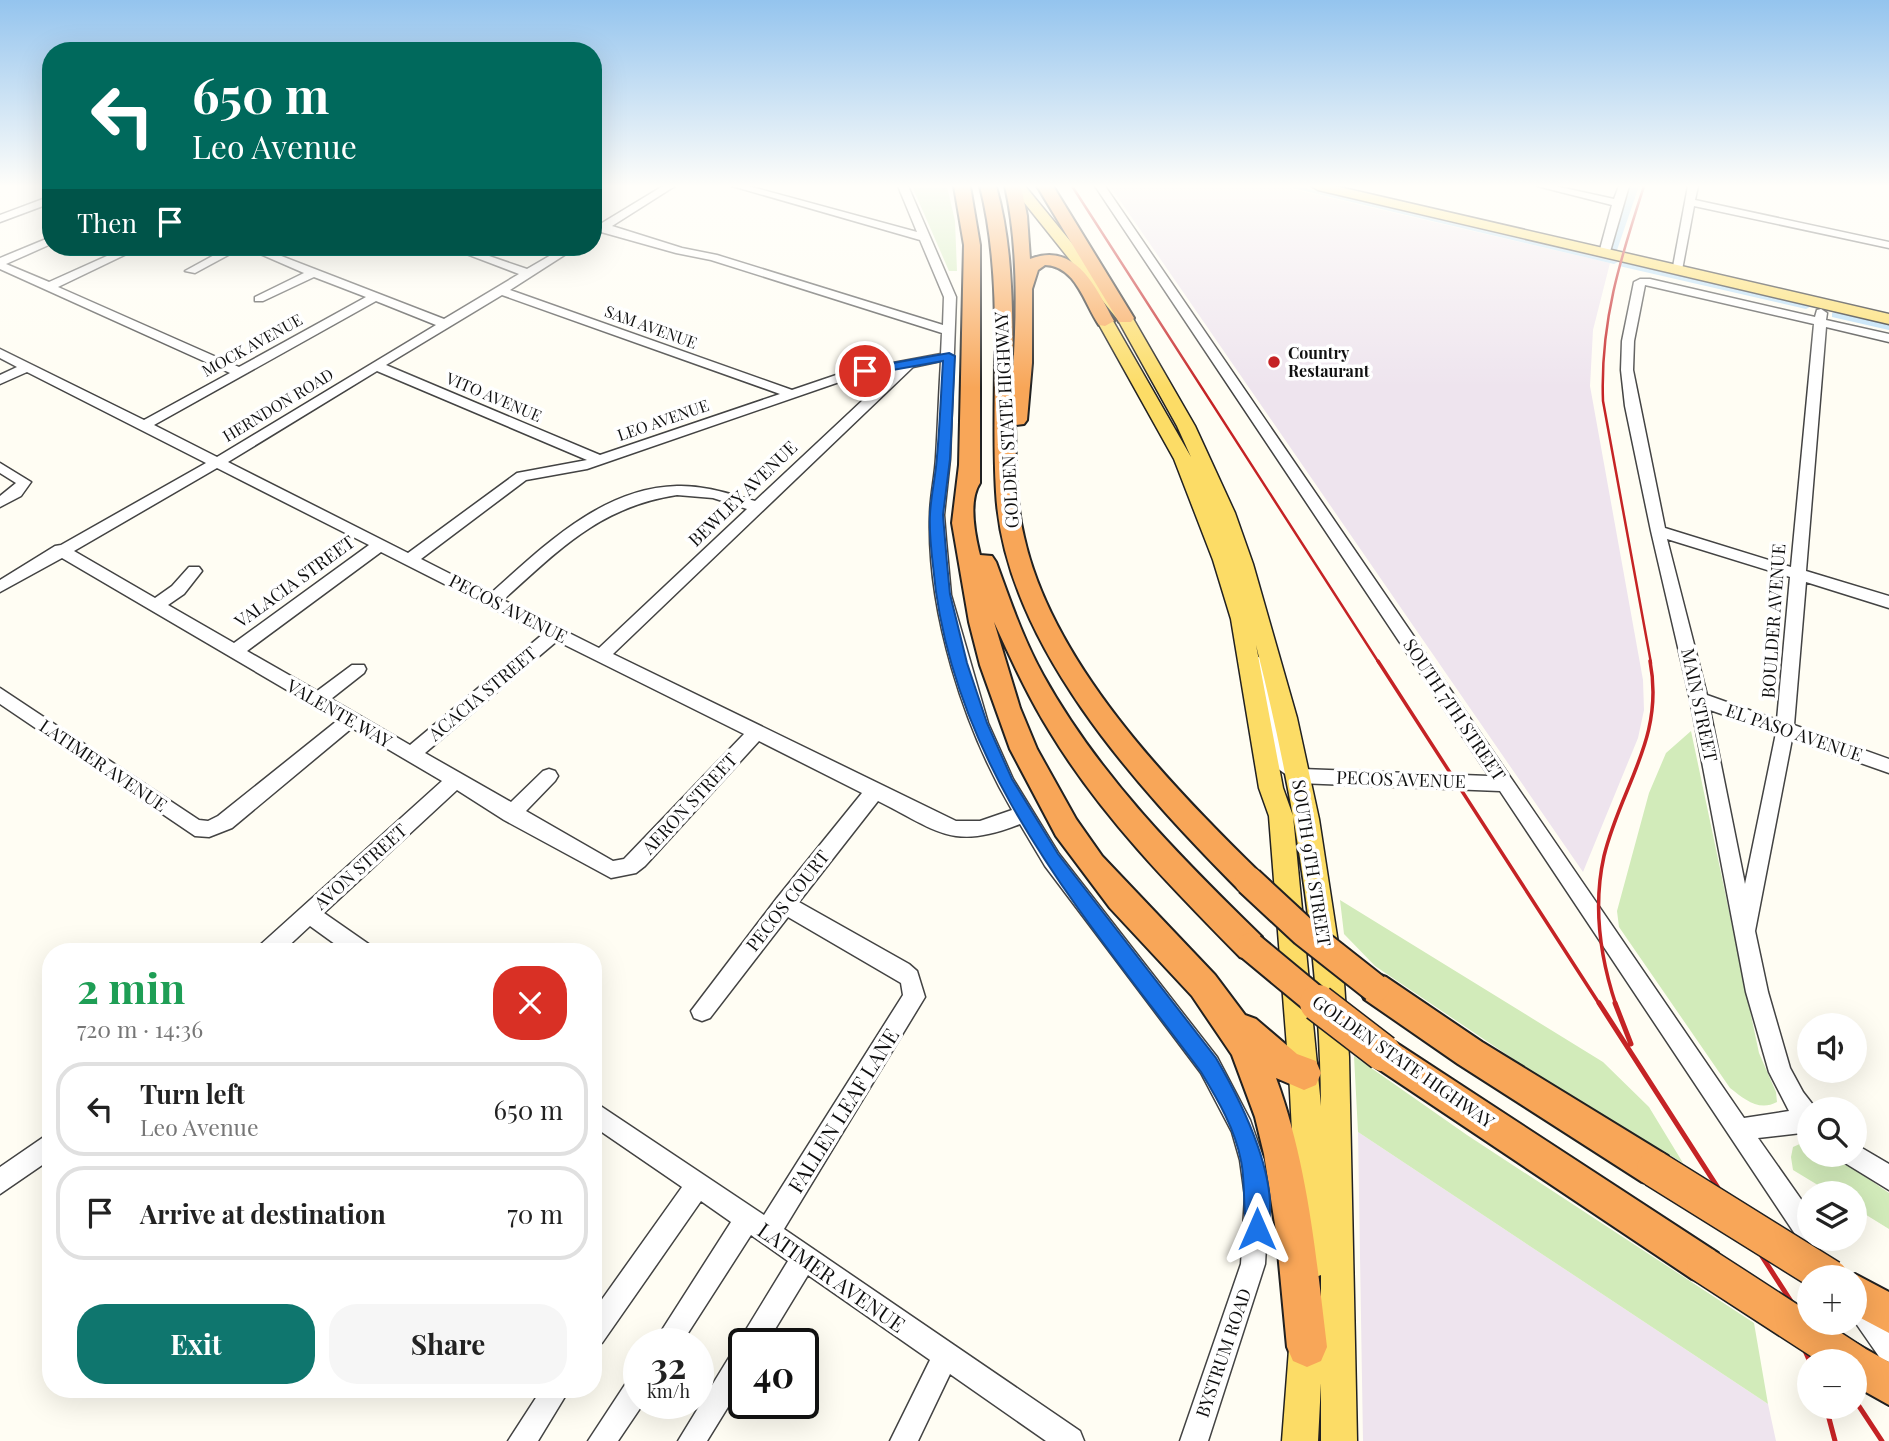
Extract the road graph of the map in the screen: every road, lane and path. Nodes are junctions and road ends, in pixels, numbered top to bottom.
1 (23, 253) edge
2 (692, 253) edge
3 (932, 253) edge
4 (972, 253) edge
5 (1000, 253) edge
6 (1022, 253) edge
7 (1071, 253) edge
8 (1086, 253) edge
9 (1145, 253) edge
10 (1606, 253) edge
11 (1679, 253) edge
12 (116, 256) edge
13 (220, 256) edge
14 (273, 256) edge
15 (478, 256) edge
16 (558, 256) edge
17 (0, 264) edge
18 (1676, 270) junction
19 (191, 271) dead end
20 (315, 272) junction
21 (529, 274) junction
22 (48, 287) junction
23 (1024, 288) junction
24 (500, 290) junction
25 (376, 296) junction
26 (259, 299) dead end
27 (1822, 304) junction
28 (1125, 318) junction
29 (1889, 319) edge
30 (1105, 321) joint
31 (1819, 321) junction
32 (445, 324) junction
33 (950, 329) junction
34 (1889, 338) edge
35 (0, 353) edge
36 (949, 356) junction
37 (911, 362) junction
38 (27, 366) junction
39 (376, 366) junction
40 (239, 372) junction
41 (0, 380) edge
42 (792, 394) junction
43 (145, 425) junction
44 (600, 460) junction
45 (216, 463) junction
46 (0, 467) edge
47 (967, 468) junction
48 (1008, 488) junction
49 (0, 502) edge
50 (757, 507) junction
51 (1216, 514) junction
52 (1658, 531) junction
53 (381, 544) junction
54 (60, 550) junction
55 (410, 559) junction
56 (194, 571) dead end
57 (1797, 573) junction
58 (0, 587) edge
59 (492, 601) junction
60 (1889, 602) edge
61 (155, 606) junction
62 (1241, 619) junction
63 (555, 633) junction
64 (233, 652) junction
65 (601, 656) junction
66 (358, 669) dead end
67 (0, 695) edge
68 (1699, 699) junction
69 (317, 701) junction
70 (351, 720) junction
71 (1785, 730) junction
72 (756, 733) junction
73 (410, 755) junction
74 (1889, 766) edge
75 (549, 776) dead end
76 (1298, 776) junction
77 (455, 781) junction
78 (1505, 784) junction
79 (874, 792) junction
80 (510, 814) junction
81 (1024, 814) junction
82 (1281, 816) junction
83 (620, 870) joint
84 (784, 904) junction
85 (309, 914) junction
86 (1745, 937) junction
87 (277, 943) edge
88 (350, 943) edge
89 (702, 1011) dead end
90 (1231, 1021) junction
91 (1384, 1052) joint
92 (1335, 1057) junction
93 (1304, 1073) junction
94 (1797, 1103) edge
95 (602, 1118) edge
96 (1797, 1121) edge
97 (1738, 1131) junction
98 (42, 1151) edge
99 (1867, 1164) edge
100 (1889, 1178) edge
101 (0, 1182) edge
102 (698, 1185) junction
103 (1797, 1215) edge
104 (757, 1226) junction
105 (804, 1259) junction
106 (1809, 1265) edge
107 (1705, 1266) joint
108 (1867, 1300) edge
109 (1889, 1314) edge
110 (1867, 1317) edge
111 (602, 1321) edge
112 (678, 1328) edge
113 (761, 1328) edge
114 (1307, 1347) junction
115 (1834, 1349) edge
116 (1889, 1349) edge
117 (945, 1357) junction
118 (1867, 1371) edge
119 (728, 1382) edge
120 (1889, 1385) edge
121 (551, 1398) edge
122 (623, 1410) edge
123 (522, 1441) edge
124 (602, 1441) edge
125 (692, 1441) edge
126 (904, 1441) edge
127 (1070, 1441) edge
128 (1194, 1441) edge
129 (1300, 1441) edge
130 (1339, 1441) edge

1 - 17 street
2 - 33 street
3 - 33 street, BYSTRUM ROAD
4 - 47 highway, GOLDEN STATE HIGHWAY
5 - 48 highway, GOLDEN STATE HIGHWAY
6 - 23 highway
7 - 28 main road
8 - 28 highway
9 - 78 street, SOUTH 7TH STREET
10 - 18 main road
11 - 18 street
12 - 22 street
13 - 19 street
14 - 20 street
15 - 21 street
16 - 21 street, HERNDON ROAD
17 - 22 street
18 - 27 main road
20 - 25 street
20 - 26 street
21 - 24 street, HERNDON ROAD
22 - 40 street
23 - 30 highway
23 - 48 highway
24 - 32 street, HERNDON ROAD
24 - 42 street, SAM AVENUE
25 - 32 street
25 - 40 street, MOCK AVENUE
27 - 29 main road
27 - 31 street, BOULDER AVENUE
28 - 51 main road, SOUTH 9TH STREET
30 - 51 main road, SOUTH 9TH STREET
31 - 34 street
31 - 52 street, MAIN STREET
31 - 57 street, BOULDER AVENUE
32 - 39 street, HERNDON ROAD
33 - 36 street, BYSTRUM ROAD
35 - 38 street, PECOS AVENUE
36 - 37 street, LEO AVENUE
36 - 81 street, BYSTRUM ROAD
37 - 42 street, LEO AVENUE
37 - 50 street, BEWLEY AVENUE
38 - 41 street
38 - 43 street, PECOS AVENUE
39 - 44 street, VITO AVENUE
39 - 45 street, HERNDON ROAD
40 - 43 street, MOCK AVENUE
42 - 44 street, LEO AVENUE
43 - 45 street, PECOS AVENUE
44 - 55 street, LEO AVENUE
45 - 53 street, PECOS AVENUE
45 - 54 street, HERNDON ROAD
46 - 49 street
47 - 90 highway
47 - 91 highway, GOLDEN STATE HIGHWAY, bridge
48 - 106 highway, GOLDEN STATE HIGHWAY, bridge
50 - 59 street
50 - 65 street, BEWLEY AVENUE
51 - 62 main road, SOUTH 9TH STREET
51 - 76 main road, SOUTH 9TH STREET
52 - 57 street
52 - 68 street, MAIN STREET
53 - 55 street, PECOS AVENUE
53 - 64 street, VALACIA STREET
54 - 58 street, HERNDON ROAD
54 - 61 street, VALENTE WAY
55 - 59 street, PECOS AVENUE
56 - 61 street
57 - 60 street
57 - 71 street, BOULDER AVENUE
59 - 63 street, PECOS AVENUE
61 - 64 street, VALENTE WAY
62 - 76 street
62 - 82 main road, SOUTH 9TH STREET
63 - 65 street, PECOS AVENUE
63 - 73 street, ACACIA STREET
64 - 69 street, VALENTE WAY
65 - 72 street, PECOS AVENUE
66 - 69 street
67 - 70 street, LATIMER AVENUE
68 - 71 street, EL PASO AVENUE
68 - 86 street, MAIN STREET
69 - 70 street, VALENTE WAY
70 - 73 street, VALENTE WAY
71 - 74 street, EL PASO AVENUE
71 - 86 street, BOULDER AVENUE
72 - 79 street, PECOS AVENUE
72 - 83 street, AERON STREET
73 - 77 street, VALENTE WAY
75 - 80 street
76 - 78 street, PECOS AVENUE
76 - 82 main road
76 - 92 main road, SOUTH 9TH STREET
77 - 80 street, VALENTE WAY
77 - 85 street, AVON STREET
78 - 97 street, SOUTH 7TH STREET
79 - 81 street, PECOS AVENUE
79 - 84 street, PECOS COURT
80 - 83 street, VALENTE WAY
81 - 128 street, BYSTRUM ROAD
82 - 93 main road, SOUTH 9TH STREET
84 - 89 street, PECOS COURT
84 - 104 street, FALLEN LEAF LANE
85 - 87 street, AVON STREET
85 - 88 street
86 - 94 street, MAIN STREET
90 - 93 highway
90 - 114 highway
91 - 107 highway, GOLDEN STATE HIGHWAY
92 - 93 main road
92 - 130 main road, SOUTH 9TH STREET
93 - 114 main road, SOUTH 9TH STREET
95 - 102 street, LATIMER AVENUE
96 - 97 street
97 - 103 street, SOUTH 7TH STREET
98 - 101 street
99 - 100 street
102 - 104 street, LATIMER AVENUE
102 - 111 street
104 - 105 street, LATIMER AVENUE
104 - 112 street, FALLEN LEAF LANE
105 - 113 street
105 - 117 street, LATIMER AVENUE
107 - 115 highway, GOLDEN STATE HIGHWAY, bridge
108 - 109 highway
110 - 116 street
114 - 129 main road, SOUTH 9TH STREET
117 - 126 street
117 - 127 street, LATIMER AVENUE
118 - 120 highway, GOLDEN STATE HIGHWAY
119 - 125 street
121 - 123 street
122 - 124 street

